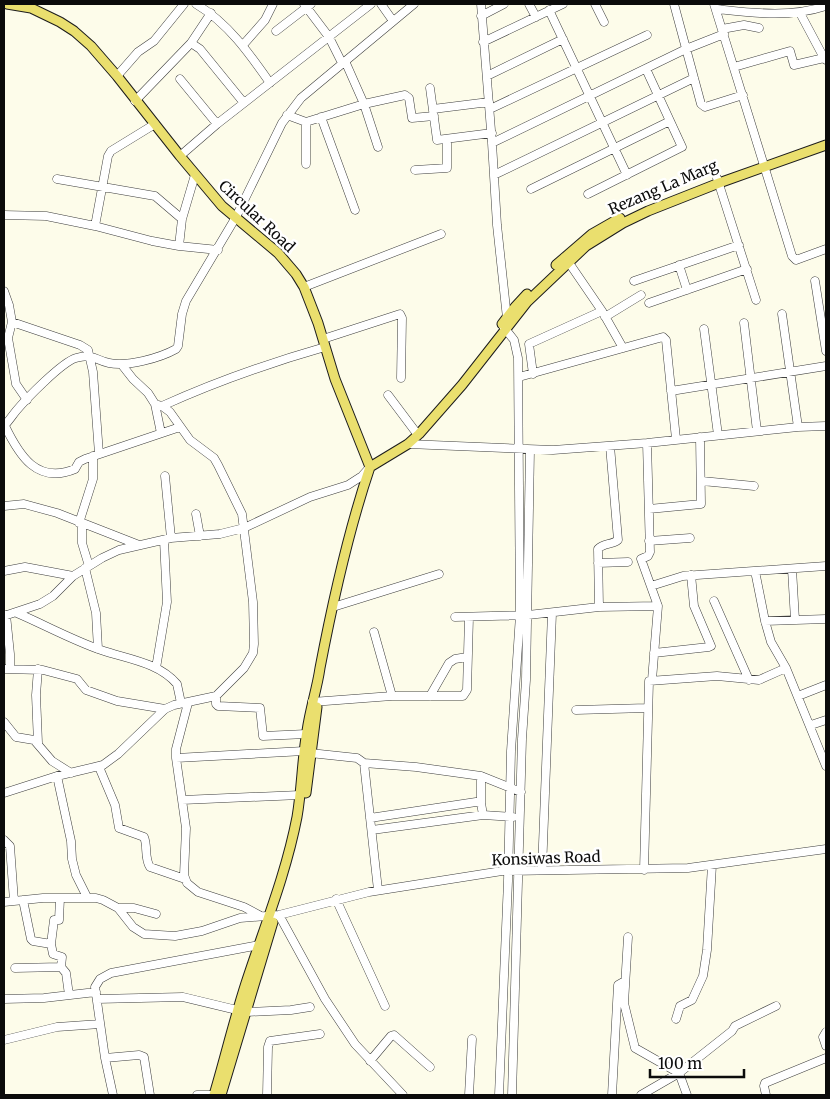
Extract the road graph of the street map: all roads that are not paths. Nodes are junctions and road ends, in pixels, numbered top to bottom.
1 (7, 4) edge
2 (184, 4) edge
3 (196, 4) edge
4 (273, 4) edge
5 (372, 4) edge
6 (381, 4) edge
7 (414, 4) edge
8 (481, 4) edge
9 (504, 4) edge
10 (530, 4) edge
11 (562, 4) edge
12 (595, 4) edge
13 (675, 4) edge
14 (764, 4) edge
15 (307, 5) edge
16 (32, 6) edge
17 (715, 6) edge
18 (826, 6) edge
19 (736, 7) edge
20 (549, 10) junction
21 (211, 13) junction
22 (800, 13) junction
23 (764, 14) junction
24 (481, 16) junction
25 (536, 17) junction
26 (393, 21) junction
27 (604, 22) dead end
28 (759, 28) dead end
29 (276, 31) dead end
30 (723, 31) junction
31 (647, 34) dead end
32 (329, 37) junction
33 (563, 39) junction
34 (483, 42) junction
35 (191, 43) junction
36 (243, 45) junction
37 (686, 49) junction
38 (825, 59) edge
39 (344, 62) junction
40 (734, 67) junction
41 (576, 68) junction
42 (646, 69) junction
43 (117, 76) junction
44 (487, 76) junction
45 (694, 78) junction
46 (180, 79) dead end
47 (270, 83) junction
48 (430, 88) dead end
49 (743, 94) junction
50 (658, 95) junction
51 (590, 97) junction
52 (136, 101) junction
53 (244, 103) junction
54 (364, 104) junction
55 (489, 106) junction
56 (433, 112) junction
57 (287, 115) junction
58 (321, 117) junction
59 (306, 122) junction
60 (602, 122) junction
61 (670, 122) junction
62 (155, 124) junction
63 (217, 124) junction
64 (492, 133) junction
65 (447, 139) junction
66 (826, 139) edge
67 (492, 143) junction
68 (826, 145) edge
69 (378, 147) dead end
70 (615, 149) junction
71 (180, 156) junction
72 (306, 164) dead end
73 (764, 165) junction
74 (415, 170) dead end
75 (195, 175) junction
76 (494, 175) junction
77 (627, 175) junction
78 (57, 179) dead end
79 (718, 181) junction
80 (103, 187) junction
81 (531, 189) dead end
82 (588, 194) dead end
83 (355, 210) dead end
84 (4, 215) edge
85 (236, 217) junction
86 (182, 219) junction
87 (95, 226) junction
88 (441, 234) dead end
89 (739, 245) junction
90 (179, 246) junction
91 (826, 249) edge
92 (218, 250) junction
93 (567, 259) junction
94 (679, 265) junction
95 (747, 270) junction
96 (634, 281) dead end
97 (815, 281) dead end
98 (304, 287) junction
99 (687, 290) junction
100 (4, 292) edge
101 (641, 296) dead end
102 (756, 300) dead end
103 (649, 303) dead end
104 (823, 308) edge
105 (603, 314) junction
106 (782, 314) dead end
107 (12, 322) junction
108 (744, 323) dead end
109 (504, 324) junction
110 (704, 329) dead end
111 (324, 343) junction
112 (516, 344) junction
113 (530, 344) junction
114 (623, 348) junction
115 (826, 351) edge
116 (90, 355) junction
117 (474, 364) junction
118 (122, 365) junction
119 (826, 366) edge
120 (792, 371) junction
121 (533, 374) junction
122 (519, 377) junction
123 (402, 378) dead end
124 (751, 378) junction
125 (712, 385) junction
126 (671, 391) junction
127 (388, 395) dead end
128 (27, 400) junction
129 (159, 405) junction
130 (4, 426) edge
131 (826, 426) edge
132 (180, 427) junction
133 (798, 427) junction
134 (415, 430) junction
135 (756, 431) junction
136 (161, 433) junction
137 (718, 435) junction
138 (700, 437) junction
139 (676, 440) junction
140 (647, 443) junction
141 (408, 444) junction
142 (610, 446) junction
143 (519, 449) junction
144 (530, 450) junction
145 (394, 452) junction
146 (96, 455) junction
147 (370, 467) junction
148 (166, 476) dead end
149 (702, 481) junction
150 (754, 486) dead end
151 (4, 506) edge
152 (649, 509) junction
153 (196, 514) dead end
154 (81, 523) junction
155 (244, 528) junction
156 (200, 536) junction
157 (690, 538) dead end
158 (168, 539) junction
159 (649, 541) junction
160 (140, 545) junction
161 (628, 562) dead end
162 (598, 563) junction
163 (826, 566) edge
164 (87, 567) junction
165 (792, 569) junction
166 (4, 571) edge
167 (755, 571) junction
168 (439, 574) dead end
169 (73, 576) junction
170 (690, 576) junction
171 (651, 586) junction
172 (714, 601) dead end
173 (599, 606) junction
174 (658, 606) junction
175 (333, 607) junction
176 (17, 613) junction
177 (552, 613) junction
178 (524, 615) junction
179 (5, 616) edge
180 (455, 617) dead end
181 (469, 617) junction
182 (826, 619) edge
183 (796, 620) junction
184 (765, 621) junction
185 (374, 632) dead end
186 (98, 649) junction
187 (654, 653) junction
188 (467, 658) junction
189 (156, 668) junction
190 (786, 668) junction
191 (7, 669) edge
192 (38, 669) junction
193 (652, 680) junction
194 (749, 680) junction
195 (826, 685) edge
196 (216, 696) junction
197 (392, 696) junction
198 (430, 696) junction
199 (798, 696) junction
200 (315, 698) junction
201 (185, 703) junction
202 (647, 708) junction
203 (165, 709) junction
204 (576, 710) dead end
205 (826, 720) edge
206 (4, 722) edge
207 (811, 725) junction
208 (306, 734) junction
209 (263, 736) junction
210 (38, 743) junction
211 (307, 752) junction
212 (262, 753) junction
213 (176, 758) junction
214 (364, 763) junction
215 (826, 766) edge
216 (99, 767) junction
217 (71, 773) junction
218 (57, 776) junction
219 (481, 776) junction
220 (510, 788) junction
221 (4, 792) edge
222 (521, 792) junction
223 (300, 795) junction
224 (182, 800) junction
225 (481, 803) junction
226 (483, 815) junction
227 (509, 816) junction
228 (370, 818) junction
229 (520, 818) junction
230 (372, 830) junction
231 (4, 840) edge
232 (826, 848) edge
233 (712, 865) junction
234 (542, 870) junction
235 (644, 870) junction
236 (508, 871) junction
237 (519, 871) junction
238 (185, 879) junction
239 (378, 890) junction
240 (87, 897) junction
241 (60, 898) junction
242 (336, 899) junction
243 (23, 900) junction
244 (14, 901) junction
245 (4, 902) edge
246 (118, 908) junction
247 (156, 914) dead end
248 (271, 915) junction
249 (628, 937) dead end
250 (51, 944) junction
251 (259, 945) junction
252 (62, 967) junction
253 (15, 968) dead end
254 (625, 982) junction
255 (69, 995) junction
256 (96, 996) junction
257 (4, 999) edge
258 (385, 1006) dead end
259 (776, 1006) dead end
260 (310, 1007) dead end
261 (241, 1011) junction
262 (676, 1019) dead end
263 (100, 1024) junction
264 (826, 1032) edge
265 (320, 1034) dead end
266 (472, 1039) dead end
267 (4, 1040) edge
268 (826, 1046) edge
269 (105, 1058) junction
270 (826, 1058) edge
271 (370, 1061) junction
272 (430, 1067) dead end
273 (501, 1068) junction
274 (512, 1068) junction
275 (678, 1073) junction
276 (113, 1095) edge
277 (150, 1095) edge
278 (196, 1095) edge
279 (218, 1095) edge
280 (267, 1095) edge
281 (403, 1095) edge
282 (469, 1095) edge
283 (500, 1095) edge
284 (512, 1095) edge
285 (612, 1095) edge
286 (641, 1095) edge
287 (687, 1095) edge
288 (766, 1095) edge

1 - 16 main road, Circular Road
2 - 43 street
3 - 21 street
4 - 36 street
5 - 32 street
6 - 26 street
7 - 26 street
8 - 24 street
9 - 24 street
10 - 25 street
11 - 20 street
12 - 27 street
13 - 37 street
14 - 23 street
15 - 29 street
15 - 32 street
16 - 43 main road, Circular Road
17 - 19 street
17 - 30 street
18 - 22 street
19 - 23 street
20 - 25 street
20 - 33 street
21 - 35 street
21 - 36 street
22 - 23 street
22 - 38 street
24 - 34 street
25 - 34 street
26 - 39 street
28 - 30 street
30 - 37 street
30 - 40 street
31 - 41 street
32 - 39 street
32 - 47 street
33 - 41 street
33 - 44 street
34 - 44 street
35 - 52 street
35 - 53 street
36 - 47 street
37 - 42 street
37 - 45 street
38 - 40 street
39 - 54 street
39 - 57 street
40 - 49 street
41 - 51 street
41 - 55 street
42 - 50 street
42 - 51 street
43 - 52 main road, Circular Road
44 - 55 street
45 - 49 street
45 - 50 street
46 - 63 street
47 - 53 street
48 - 56 street
49 - 73 street
50 - 60 street
50 - 61 street
51 - 60 street
51 - 67 street
52 - 62 main road, Circular Road
53 - 63 street
54 - 56 street
54 - 58 street
54 - 69 street
55 - 56 street
55 - 64 street
56 - 65 street
57 - 59 street
57 - 85 street
58 - 59 street
58 - 83 street
59 - 72 street
60 - 70 street
60 - 76 street
61 - 70 street
61 - 77 street
62 - 71 main road, Circular Road
62 - 80 street
63 - 71 street
64 - 65 street
64 - 67 street
65 - 74 street
66 - 73 main road, Rezang La Marg
67 - 76 street
68 - 73 main road, Rezang La Marg
70 - 77 street
70 - 81 street
71 - 75 main road, Circular Road
73 - 79 main road, Rezang La Marg
73 - 91 street
75 - 85 main road, Circular Road
75 - 86 street
76 - 109 street
77 - 82 street
78 - 80 street
79 - 89 street
79 - 93 main road, Rezang La Marg
80 - 86 street
80 - 87 street
84 - 87 street
85 - 92 street
85 - 98 main road, Circular Road
86 - 90 street
87 - 90 street
88 - 98 street
89 - 94 street
89 - 95 street
90 - 92 street
92 - 118 street
93 - 105 street
93 - 109 main road, Rezang La Marg
94 - 96 street
94 - 99 street
95 - 99 street
95 - 102 street
97 - 104 street
98 - 111 main road, Circular Road
99 - 103 street
100 - 107 street
101 - 105 street
104 - 115 street
105 - 113 street
105 - 114 street
106 - 120 street
107 - 116 street
107 - 128 street
108 - 124 street
109 - 112 street
109 - 117 main road, Rezang La Marg
110 - 125 street
111 - 123 street
111 - 129 street
111 - 147 main road, Circular Road
112 - 113 street
112 - 122 street
113 - 121 street
114 - 121 street
114 - 126 street
116 - 118 street
116 - 128 street
116 - 146 street
117 - 134 main road, Rezang La Marg
117 - 141 main road, Rezang La Marg
118 - 129 street
119 - 120 street
120 - 124 street
120 - 133 street
121 - 122 street
122 - 143 street
124 - 125 street
124 - 135 street
125 - 126 street
125 - 137 street
126 - 139 street
127 - 134 street
128 - 130 street
129 - 132 street
129 - 136 street
130 - 146 street
131 - 133 street
132 - 136 street
132 - 155 street
133 - 135 street
134 - 145 main road, Rezang La Marg
135 - 137 street
136 - 146 street
137 - 138 street
138 - 139 street
138 - 149 street
139 - 140 street
140 - 142 street
140 - 152 street
141 - 143 street
141 - 145 main road, Rezang La Marg
142 - 144 street
142 - 162 street
143 - 144 street
143 - 178 street
144 - 178 street
145 - 147 main road, Rezang La Marg
146 - 154 street
147 - 155 street
147 - 175 main road
148 - 158 street
149 - 150 street
149 - 152 street
151 - 154 street
152 - 159 street
153 - 156 street
154 - 160 street
154 - 164 street
155 - 156 street
155 - 196 street
156 - 158 street
157 - 159 street
158 - 160 street
158 - 189 street
159 - 171 street
160 - 164 street
161 - 162 street
162 - 173 street
163 - 165 street
164 - 169 street
164 - 186 street
165 - 167 street
165 - 183 street
166 - 169 street
167 - 170 street
167 - 184 street
168 - 175 street
169 - 176 street
170 - 171 street
170 - 187 street
171 - 174 street
172 - 194 street
173 - 174 street
173 - 177 street
174 - 187 street
175 - 200 main road
176 - 179 street
176 - 186 street
177 - 178 street
177 - 234 street
178 - 181 street
178 - 220 street
178 - 222 street
179 - 191 street
180 - 181 street
181 - 188 street
182 - 183 street
183 - 184 street
184 - 190 street
185 - 197 street
186 - 189 street
187 - 193 street
188 - 198 street
188 - 198 street
189 - 201 street
190 - 194 street
190 - 199 street
191 - 192 street
192 - 203 street
192 - 210 street
193 - 194 street
193 - 202 street
195 - 199 street
196 - 201 street
196 - 209 street
197 - 198 street
197 - 200 street
199 - 207 street
200 - 208 main road
200 - 211 main road
201 - 203 street
201 - 213 street
202 - 204 street
202 - 235 street
203 - 216 street
205 - 207 street
206 - 210 street
207 - 215 street
208 - 209 street
208 - 211 main road
209 - 212 street
210 - 217 street
211 - 212 street
211 - 214 street
211 - 223 main road
211 - 248 main road
212 - 213 street
213 - 224 street
214 - 219 street
214 - 228 street
216 - 217 street
216 - 238 street
217 - 218 street
218 - 221 street
218 - 240 street
219 - 220 street
219 - 225 street
220 - 222 street
220 - 227 street
222 - 229 street
223 - 224 street
223 - 248 main road
224 - 238 street
225 - 226 street
225 - 228 street
226 - 227 street
226 - 230 street
227 - 229 street
227 - 236 street
228 - 230 street
229 - 237 street
230 - 239 street
231 - 244 street
232 - 233 street, Konsiwas Road
233 - 235 street, Konsiwas Road
233 - 262 street
234 - 235 street, Konsiwas Road
234 - 237 street, Konsiwas Road
236 - 237 street, Konsiwas Road
236 - 239 street, Konsiwas Road
236 - 273 street
237 - 274 street
238 - 248 street
239 - 242 street, Konsiwas Road
240 - 241 street
240 - 246 street
241 - 243 street
241 - 250 street
242 - 248 street, Konsiwas Road
242 - 258 street
243 - 244 street
243 - 250 street
244 - 245 street
246 - 247 street
246 - 248 street, Konsiwas Road
248 - 251 main road
248 - 261 main road
248 - 271 street
249 - 254 street
250 - 252 street
251 - 256 street
251 - 261 main road
252 - 253 street
252 - 255 street
254 - 275 street
254 - 285 street
255 - 256 street
255 - 257 street
256 - 261 street
256 - 263 street
259 - 275 street
260 - 261 street
261 - 279 main road
263 - 267 street
263 - 269 street
264 - 268 street
265 - 280 street
266 - 282 street
269 - 276 street
269 - 277 street
270 - 288 street
271 - 272 street
271 - 281 street
273 - 274 street
273 - 283 street
274 - 284 street
275 - 286 street
275 - 287 street
278 - 279 street

